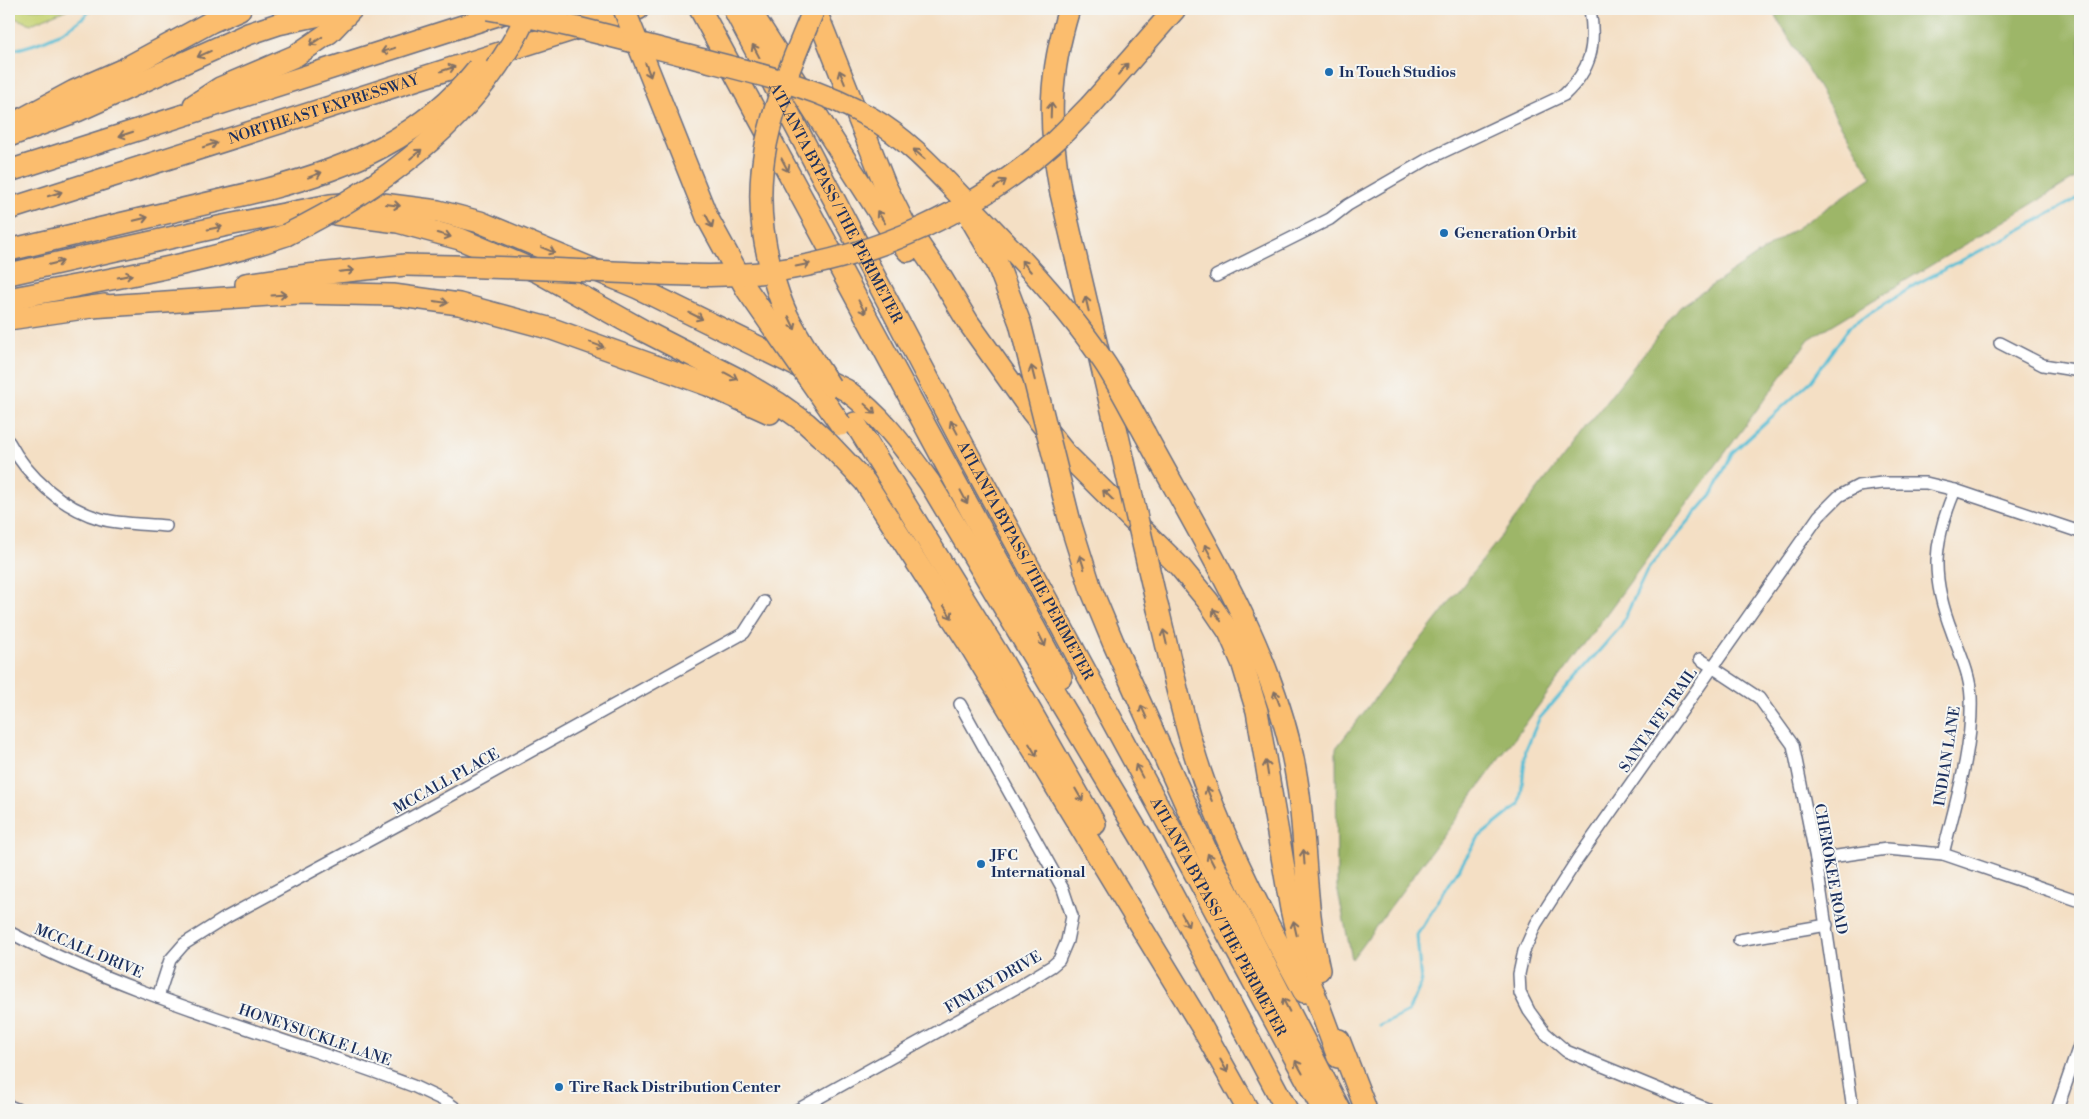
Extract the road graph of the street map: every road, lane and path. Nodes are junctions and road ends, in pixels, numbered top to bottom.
1 (214, 9) edge
2 (240, 9) edge
3 (348, 9) edge
4 (352, 9) edge
5 (488, 9) edge
6 (519, 9) edge
7 (529, 9) edge
8 (624, 9) edge
9 (638, 9) edge
10 (700, 9) edge
11 (814, 9) edge
12 (1069, 9) edge
13 (1175, 9) edge
14 (1590, 9) edge
15 (744, 15) edge
16 (74, 91) junction
17 (172, 119) junction
18 (9, 125) edge
19 (9, 136) edge
20 (9, 171) edge
21 (953, 188) junction
22 (9, 209) edge
23 (293, 213) junction
24 (9, 250) edge
25 (9, 274) edge
26 (1216, 276) dead end
27 (9, 299) edge
28 (91, 307) junction
29 (9, 319) edge
30 (968, 322) junction
31 (2000, 343) dead end
32 (2080, 371) edge
33 (848, 424) junction
34 (9, 442) edge
35 (1955, 490) junction
36 (166, 526) dead end
37 (896, 532) junction
38 (2080, 532) edge
39 (764, 602) dead end
40 (1700, 659) dead end
41 (1714, 668) junction
42 (960, 704) dead end
43 (1146, 846) junction
44 (1943, 854) junction
45 (1816, 859) junction
46 (2080, 901) edge
47 (1827, 926) junction
48 (9, 932) edge
49 (1739, 940) dead end
50 (158, 997) junction
51 (1200, 1024) junction
52 (2080, 1043) edge
53 (1338, 1057) junction
54 (9, 1106) edge
55 (1366, 1109) edge
56 (19, 1110) edge
57 (458, 1110) edge
58 (797, 1110) edge
59 (1248, 1110) edge
60 (1287, 1110) edge
61 (1323, 1110) edge
62 (1340, 1110) edge
63 (1710, 1110) edge
64 (1853, 1110) edge
65 (2057, 1110) edge

1 - 16 highway
2 - 16 highway
3 -> 19 highway
4 -> 17 highway
21 -> 5 highway, bridge
6 -> 17 highway
24 -> 6 highway, bridge
27 -> 7 highway, bridge
8 -> 33 highway, bridge
22 -> 9 highway, NORTHEAST EXPRESSWAY
10 -> 43 highway, ATLANTA BYPASS / THE PERIMETER
30 -> 11 highway
11 -> 33 highway, bridge
53 -> 12 highway, bridge
28 -> 13 highway, bridge
14 - 26 street
30 -> 15 highway
61 -> 15 highway, ATLANTA BYPASS / THE PERIMETER
16 - 18 highway
17 -> 20 highway
55 -> 21 highway, bridge
62 -> 21 highway, bridge
25 -> 23 highway
23 -> 37 highway
23 -> 43 highway
28 - 29 highway
28 -> 37 highway
53 -> 30 highway
31 - 32 street
33 -> 51 highway
34 - 36 street
35 - 38 street, SANTA FE TRAIL
35 - 41 street, SANTA FE TRAIL
35 - 44 street, INDIAN LANE
37 -> 51 highway
39 - 50 street, MCCALL PLACE
40 - 41 street, CHEROKEE ROAD
41 - 45 street, CHEROKEE ROAD
41 - 63 street, SANTA FE TRAIL
42 - 58 street, FINLEY DRIVE
43 -> 60 highway, ATLANTA BYPASS / THE PERIMETER
44 - 45 street
44 - 46 street
45 - 47 street, CHEROKEE ROAD
47 - 49 street
47 - 64 street, CHEROKEE ROAD
48 - 50 street, MCCALL DRIVE
50 - 57 street, HONEYSUCKLE LANE
51 -> 59 highway
52 - 65 street
53 - 55 highway
54 - 56 street

